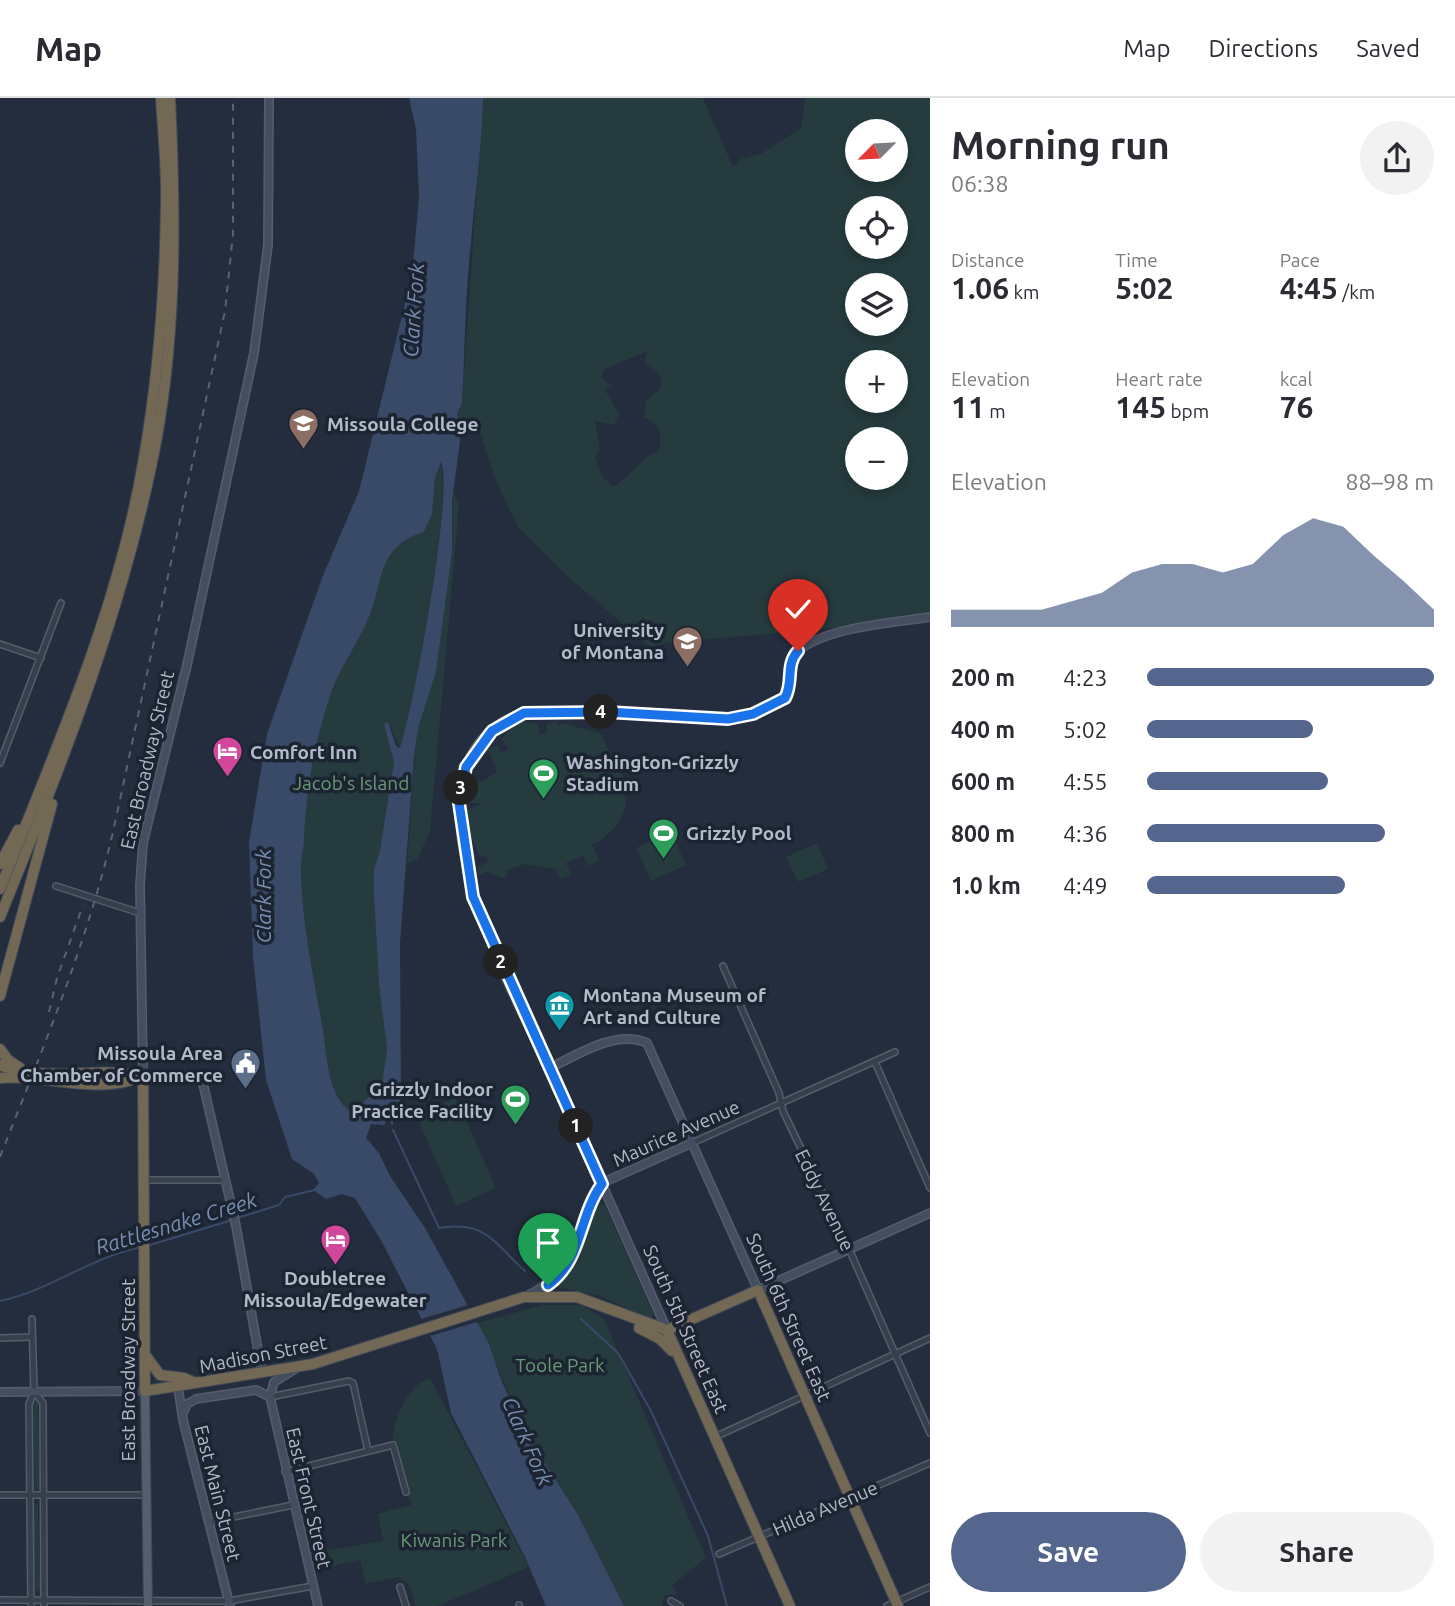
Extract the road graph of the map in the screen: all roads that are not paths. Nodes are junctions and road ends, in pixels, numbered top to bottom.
1 (161, 98) edge
2 (170, 98) edge
3 (269, 98) edge
4 (158, 385) junction
5 (61, 603) dead end
6 (930, 617) edge
7 (0, 644) edge
8 (41, 658) junction
9 (2, 753) edge
10 (66, 757) junction
11 (0, 763) edge
12 (43, 780) junction
13 (0, 864) edge
14 (55, 886) dead end
15 (0, 889) edge
16 (141, 914) junction
17 (0, 917) edge
18 (723, 966) dead end
19 (0, 996) edge
20 (0, 1049) edge
21 (895, 1052) dead end
22 (875, 1062) junction
23 (0, 1065) edge
24 (550, 1068) junction
25 (23, 1070) junction
26 (143, 1076) junction
27 (0, 1078) edge
28 (781, 1103) junction
29 (692, 1143) junction
30 (144, 1180) junction
31 (226, 1180) junction
32 (602, 1184) junction
33 (930, 1188) edge
34 (930, 1213) edge
35 (849, 1249) junction
36 (758, 1290) junction
37 (524, 1297) junction
38 (590, 1300) junction
39 (32, 1319) dead end
40 (667, 1331) junction
41 (32, 1337) junction
42 (0, 1338) edge
43 (930, 1338) edge
44 (895, 1353) junction
45 (146, 1355) junction
46 (680, 1362) junction
47 (296, 1368) junction
48 (261, 1373) junction
49 (198, 1384) junction
50 (178, 1387) junction
51 (145, 1391) junction
52 (0, 1392) edge
53 (34, 1392) junction
54 (805, 1395) junction
55 (270, 1397) junction
56 (183, 1420) junction
57 (930, 1433) edge
58 (715, 1437) junction
59 (368, 1451) junction
60 (930, 1463) edge
61 (285, 1472) junction
62 (407, 1492) dead end
63 (0, 1495) edge
64 (43, 1495) junction
65 (146, 1495) junction
66 (30, 1496) junction
67 (850, 1497) junction
68 (293, 1505) junction
69 (209, 1522) junction
70 (760, 1536) junction
71 (719, 1554) dead end
72 (313, 1586) junction
73 (400, 1587) dead end
74 (930, 1587) edge
75 (0, 1600) edge
76 (671, 1601) dead end
77 (31, 1603) edge
78 (44, 1603) edge
79 (148, 1603) edge
80 (230, 1603) edge
81 (894, 1605) edge
82 (318, 1606) edge
83 (406, 1606) edge
84 (680, 1606) edge
85 (790, 1606) edge

1 - 4 highway
2 - 4 highway
3 - 16 street, East Broadway Street
4 - 10 highway
4 - 12 highway
5 - 8 street
6 - 24 street, South 5th Street East
7 - 8 street
8 - 9 street
9 - 11 street
10 - 17 highway
10 - 19 highway
12 - 13 highway
12 - 15 highway
14 - 16 street
16 - 26 street, East Broadway Street
18 - 28 street, Eddy Avenue
20 - 25 highway
21 - 22 street, Maurice Avenue
22 - 28 street, Maurice Avenue
22 - 33 street
23 - 25 highway
24 - 29 street, South 6th Street East
24 - 32 street, South 5th Street East
25 - 26 highway
26 - 27 highway
26 - 30 highway, East Broadway Street
26 - 31 street
28 - 29 street, Maurice Avenue
28 - 35 street, Eddy Avenue
29 - 32 street, Maurice Avenue
29 - 36 street, South 6th Street East
30 - 31 street
30 - 45 highway, East Broadway Street
31 - 48 street
32 - 37 street, Maurice Avenue
32 - 40 street, South 5th Street East
34 - 35 street
35 - 36 street
35 - 44 street, Eddy Avenue
36 - 40 highway
36 - 54 highway, South 6th Street East
37 - 38 highway, Madison Street
37 - 47 highway, Madison Street
38 - 40 highway
38 - 46 highway
39 - 41 street
40 - 46 highway, South 5th Street East
41 - 42 street
41 - 53 street
43 - 44 street
44 - 54 street
44 - 57 street, Eddy Avenue
45 - 49 highway
45 - 51 highway, East Broadway Street
46 - 58 highway, South 5th Street East
47 - 48 highway, Madison Street
47 - 55 street
48 - 49 highway, Madison Street
49 - 50 highway, Madison Street
50 - 51 highway, Madison Street
50 - 56 street, East Main Street
51 - 53 street, Madison Street
51 - 65 main road, East Broadway Street
52 - 53 street, Madison Street
53 - 64 street
53 - 66 street
54 - 58 street
54 - 67 highway, South 6th Street East
55 - 56 street, Madison Street
55 - 59 street
55 - 61 street, East Front Street
56 - 69 street, East Main Street
58 - 70 highway, South 5th Street East
59 - 61 street
59 - 62 street
60 - 67 street, Hilda Avenue
61 - 68 street, East Front Street
63 - 66 street
64 - 65 street
64 - 66 street
64 - 78 street
65 - 79 main road, East Broadway Street
66 - 77 street
67 - 70 street, Hilda Avenue
67 - 81 highway, South 6th Street East
68 - 69 street
68 - 72 street, East Front Street
69 - 80 street, East Main Street
70 - 71 street, Hilda Avenue
70 - 85 highway, South 5th Street East
72 - 80 street
72 - 82 street, East Front Street
73 - 83 street
74 - 81 street
75 - 77 street
76 - 84 street
77 - 78 street
78 - 79 street
79 - 80 street

